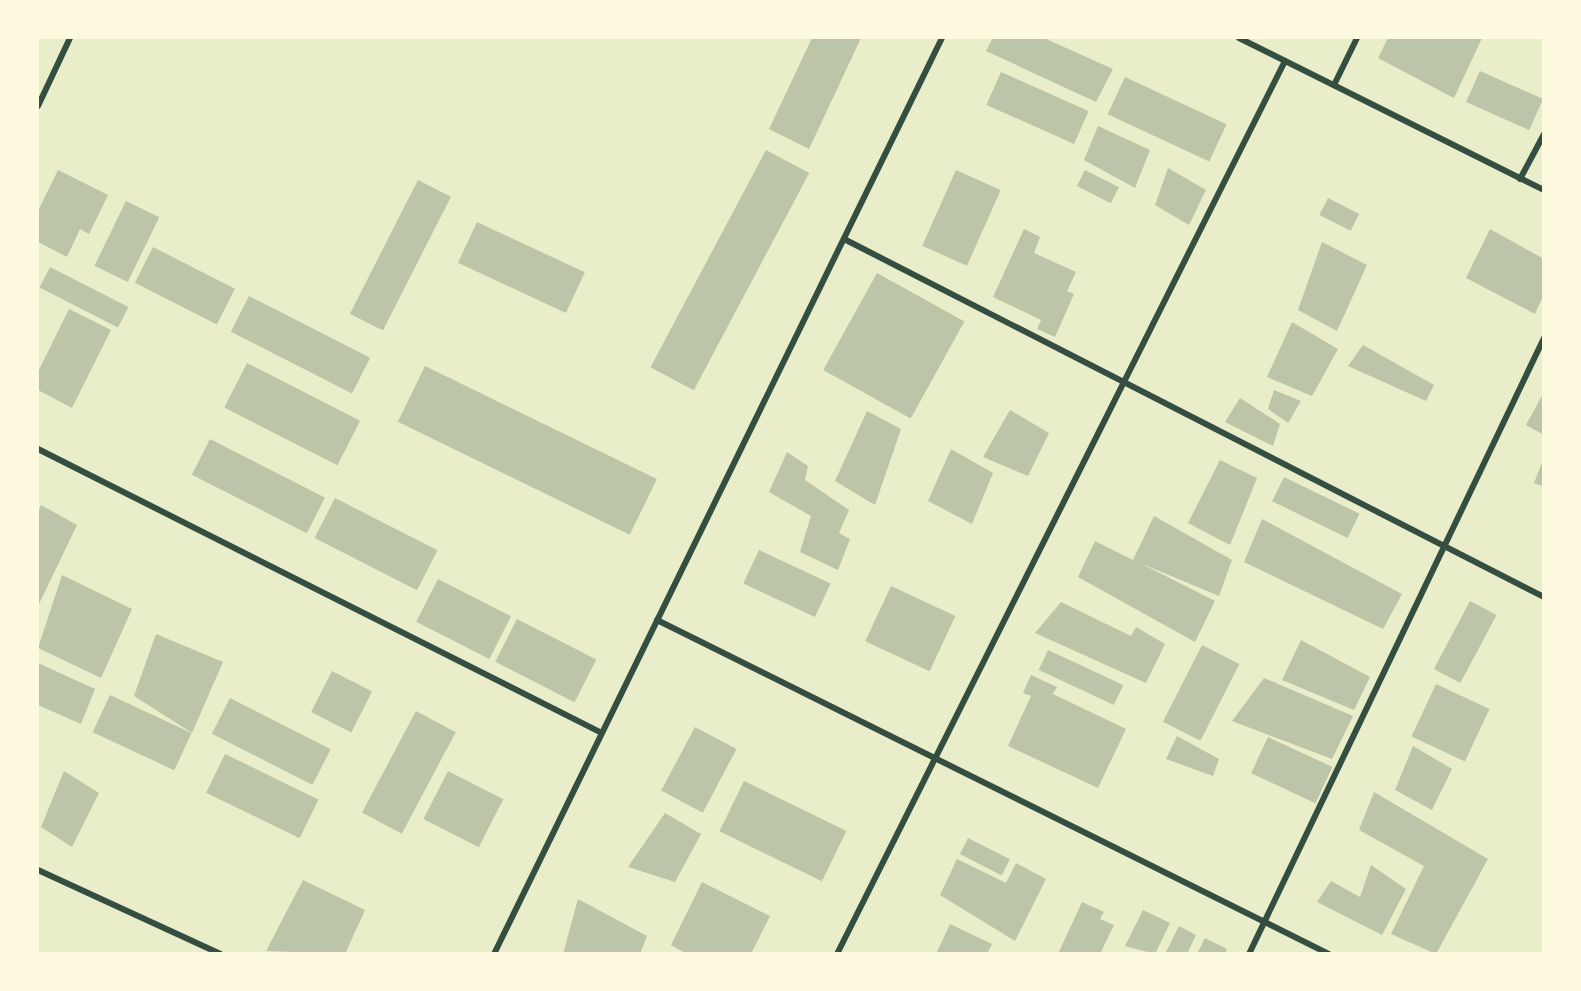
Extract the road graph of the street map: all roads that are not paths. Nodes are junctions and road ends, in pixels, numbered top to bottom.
1 (70, 38) edge
2 (942, 38) edge
3 (1239, 38) edge
4 (1357, 38) edge
5 (1286, 60) junction
6 (1334, 85) junction
7 (38, 106) edge
8 (1544, 134) edge
9 (1520, 179) junction
10 (1544, 190) edge
11 (844, 238) junction
12 (1544, 338) edge
13 (1123, 382) junction
14 (38, 449) edge
15 (1444, 546) junction
16 (1544, 597) edge
17 (657, 620) junction
18 (602, 733) junction
19 (932, 758) junction
20 (38, 870) edge
21 (1266, 919) junction
22 (221, 954) edge
23 (494, 954) edge
24 (837, 954) edge
25 (1249, 954) edge
26 (1329, 954) edge

1 - 7 street
2 - 11 street
3 - 5 street
4 - 6 street
5 - 6 street
5 - 13 street
6 - 9 street
8 - 9 street
9 - 10 street
11 - 13 street
11 - 17 street
12 - 15 street
13 - 15 street
13 - 19 street
14 - 18 street
15 - 16 street
15 - 21 street
17 - 18 street
17 - 19 street
18 - 23 street
19 - 21 street
19 - 24 street
20 - 22 street
21 - 25 street
21 - 26 street

